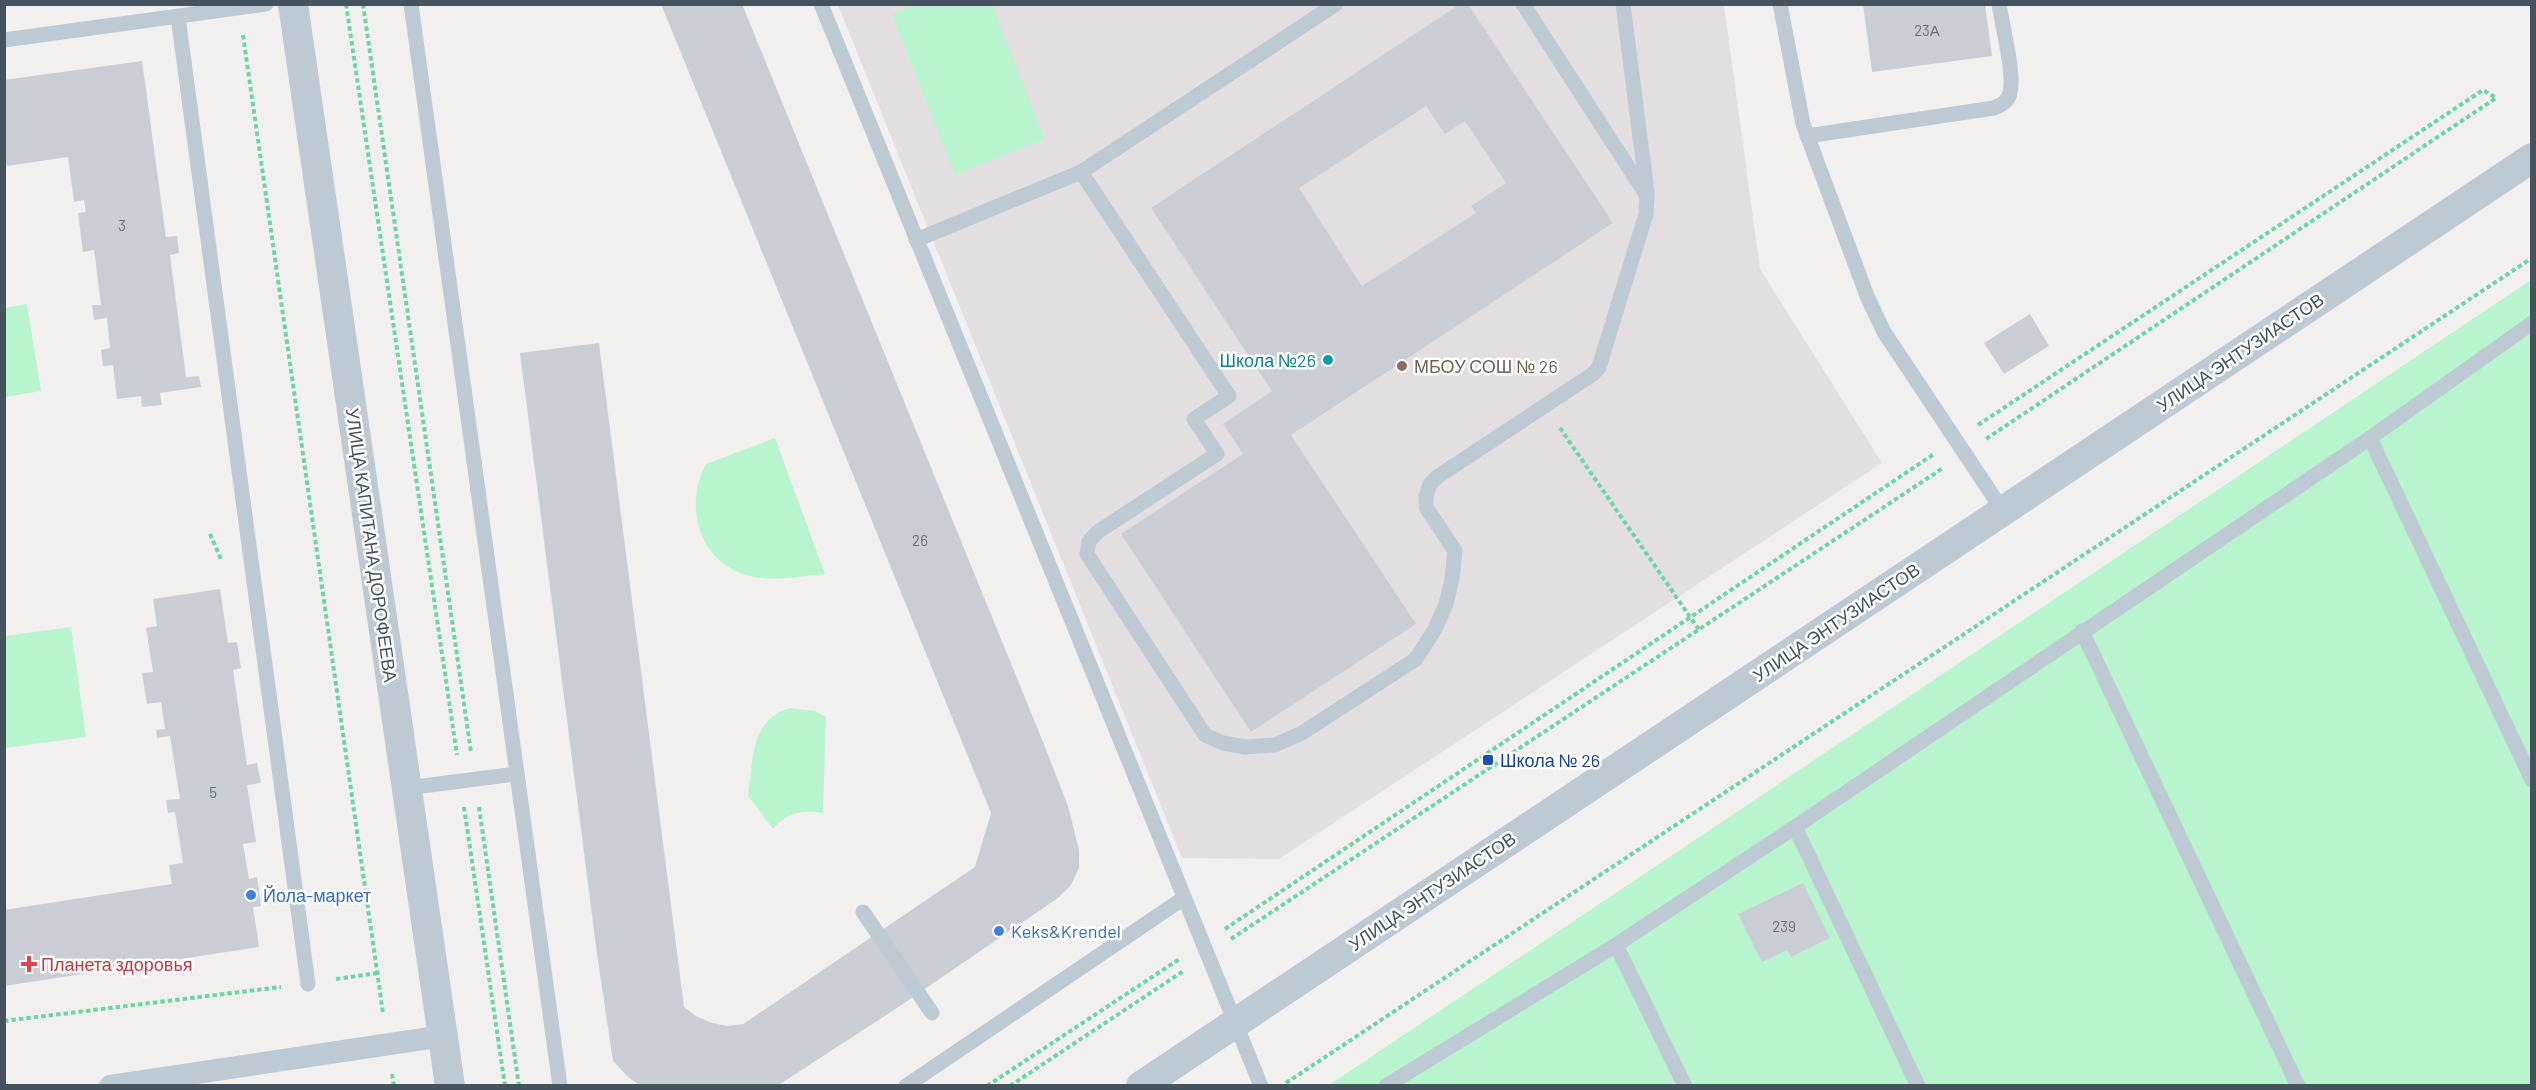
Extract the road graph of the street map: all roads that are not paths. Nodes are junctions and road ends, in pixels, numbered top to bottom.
1 (266, 4) edge
2 (293, 4) edge
3 (411, 4) edge
4 (821, 4) edge
5 (1336, 4) edge
6 (1523, 4) edge
7 (1623, 4) edge
8 (1780, 4) edge
9 (1999, 4) edge
10 (178, 16) junction
11 (4, 40) edge
12 (1808, 136) junction
13 (2532, 158) edge
14 (1081, 172) junction
15 (1647, 196) junction
16 (916, 240) junction
17 (2532, 323) edge
18 (2370, 438) junction
19 (2003, 511) junction
20 (2082, 631) junction
21 (516, 774) junction
22 (2532, 780) edge
23 (407, 788) junction
24 (1795, 826) junction
25 (1184, 898) junction
26 (863, 912) dead end
27 (1616, 945) junction
28 (308, 984) road end
29 (932, 1012) dead end
30 (1235, 1023) junction
31 (443, 1036) junction
32 (110, 1086) edge
33 (450, 1086) edge
34 (560, 1086) edge
35 (906, 1086) edge
36 (1140, 1086) edge
37 (1261, 1086) edge
38 (1386, 1086) edge
39 (1685, 1086) edge
40 (1918, 1086) edge
41 (2298, 1086) edge

1 - 10 lane
2 - 23 street, УЛИЦА КАПИТАНА ДОРОФЕЕВА
3 - 21 lane
4 - 16 lane
5 - 14 lane
6 - 15 lane
7 - 15 lane
8 - 12 lane
9 - 12 lane
10 - 11 lane
10 - 28 lane
12 - 19 lane
13 - 19 street, УЛИЦА ЭНТУЗИАСТОВ
14 - 15 lane
14 - 16 lane
16 - 25 lane
17 - 18 lane
18 - 20 lane
18 - 22 lane
19 - 30 street, УЛИЦА ЭНТУЗИАСТОВ
20 - 24 lane
20 - 41 lane
21 - 23 lane
21 - 34 lane
23 - 31 street, УЛИЦА КАПИТАНА ДОРОФЕЕВА
24 - 27 lane
24 - 40 lane
25 - 30 lane
25 - 35 lane
26 - 29 lane
27 - 38 lane
27 - 39 lane
30 - 36 street, УЛИЦА ЭНТУЗИАСТОВ
30 - 37 lane
31 - 32 street
31 - 33 street, УЛИЦА КАПИТАНА ДОРОФЕЕВА

